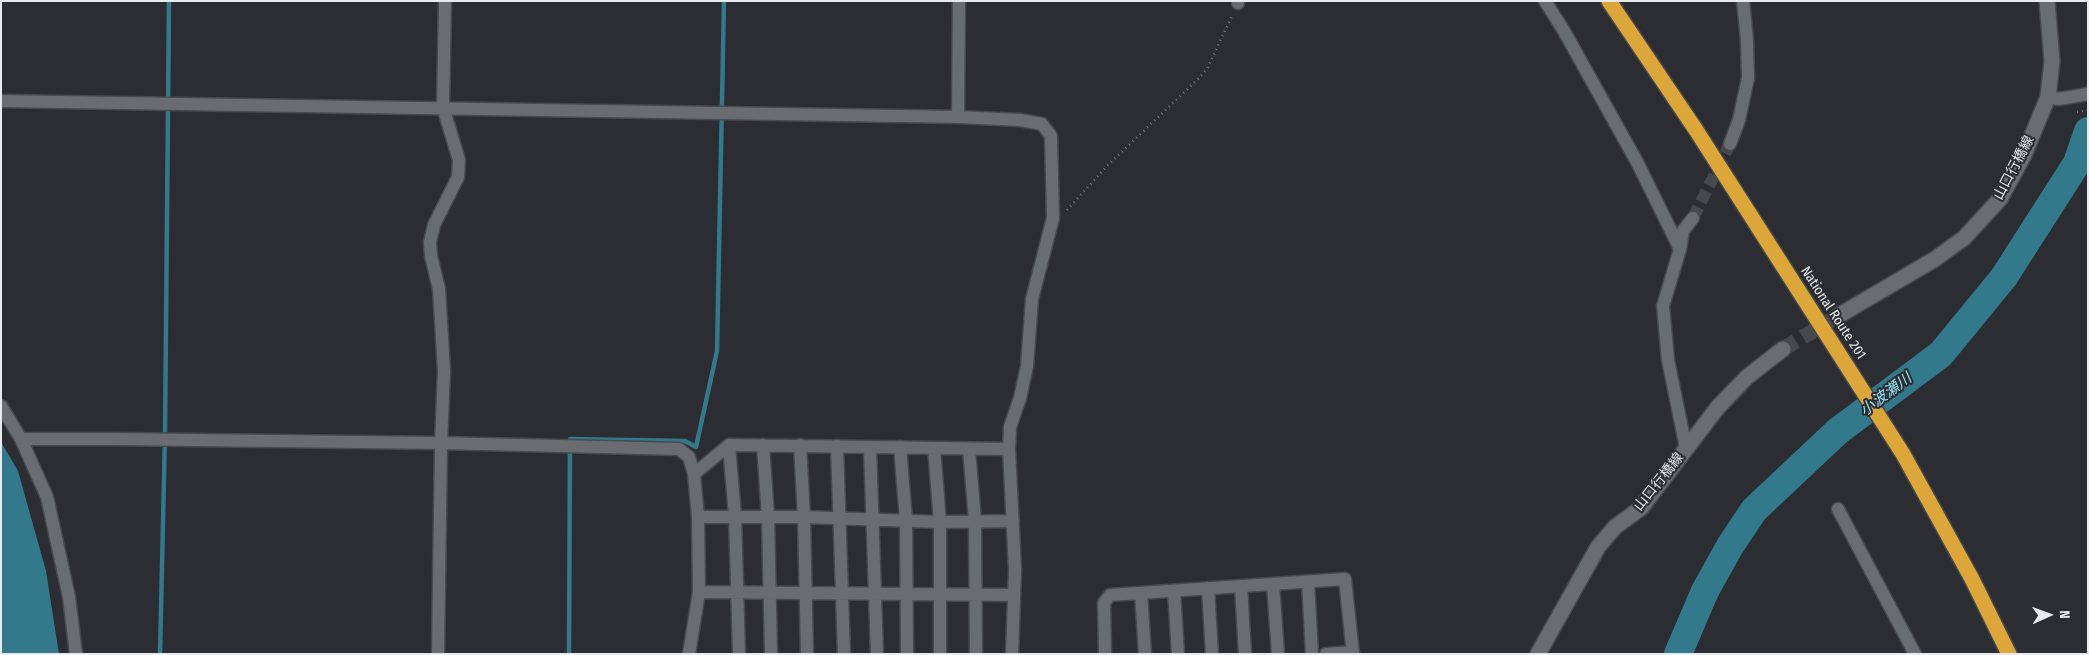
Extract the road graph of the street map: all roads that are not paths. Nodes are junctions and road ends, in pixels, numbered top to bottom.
1 (444, 1) edge
2 (959, 1) edge
3 (1545, 1) edge
4 (1609, 1) edge
5 (1744, 1) edge
6 (2047, 1) edge
7 (2088, 94) edge
8 (2054, 98) junction
9 (1, 101) edge
10 (443, 107) junction
11 (958, 117) junction
12 (1730, 144) tunnel mouth
13 (1693, 218) tunnel mouth
14 (1680, 249) junction
15 (1838, 316) tunnel mouth
16 (1783, 350) tunnel mouth
17 (1, 406) edge
18 (21, 439) junction
19 (441, 443) junction
20 (729, 445) junction
21 (763, 445) junction
22 (800, 445) junction
23 (837, 446) junction
24 (870, 447) junction
25 (900, 447) junction
26 (934, 448) junction
27 (1686, 448) junction
28 (969, 449) junction
29 (1009, 449) junction
30 (694, 474) junction
31 (1838, 509) dead end
32 (736, 516) junction
33 (698, 517) junction
34 (768, 517) junction
35 (804, 517) junction
36 (840, 519) junction
37 (873, 519) junction
38 (906, 520) junction
39 (1013, 520) junction
40 (975, 521) junction
41 (940, 522) junction
42 (1308, 582) junction
43 (1273, 584) junction
44 (1241, 586) junction
45 (1208, 588) junction
46 (1174, 590) junction
47 (699, 592) junction
48 (738, 592) junction
49 (770, 592) junction
50 (806, 593) junction
51 (842, 593) junction
52 (876, 593) junction
53 (1141, 593) junction
54 (908, 594) junction
55 (940, 594) junction
56 (976, 594) junction
57 (1014, 595) junction
58 (1353, 653) edge
59 (76, 654) edge
60 (438, 654) edge
61 (689, 654) edge
62 (739, 654) edge
63 (771, 654) edge
64 (807, 654) edge
65 (844, 654) edge
66 (877, 654) edge
67 (908, 654) edge
68 (940, 654) edge
69 (976, 654) edge
70 (1012, 654) edge
71 (1105, 654) edge
72 (1145, 654) edge
73 (1178, 654) edge
74 (1212, 654) edge
75 (1245, 654) edge
76 (1278, 654) edge
77 (1312, 654) edge
78 (1326, 654) edge
79 (1538, 654) edge
80 (1915, 654) edge
81 (2009, 654) edge

1 - 10 street
2 - 11 street
3 - 14 street
4 - 81 highway, National Route 201
5 - 12 street
6 - 8 main road, 山口行橋線
7 - 8 street
8 - 15 main road, 山口行橋線
9 - 10 street
10 - 11 street
10 - 19 street
11 - 29 street
13 - 14 street
14 - 27 street
16 - 27 main road, 山口行橋線
17 - 18 street
18 - 19 street
18 - 59 street
19 - 30 street
19 - 60 street
20 - 21 street
20 - 30 street
20 - 32 street
21 - 22 street
21 - 34 street
22 - 23 street
22 - 35 street
23 - 24 street
23 - 36 street
24 - 25 street
24 - 37 street
25 - 26 street
25 - 38 street
26 - 28 street
26 - 41 street
27 - 79 main road, 山口行橋線
28 - 29 street
28 - 40 street
29 - 39 street
30 - 33 street
31 - 80 street
32 - 33 street
32 - 34 street
32 - 48 street
33 - 47 street
34 - 35 street
34 - 49 street
35 - 36 street
35 - 50 street
36 - 37 street
36 - 51 street
37 - 38 street
37 - 52 street
38 - 41 street
38 - 54 street
39 - 40 street
39 - 57 street
40 - 41 street
40 - 56 street
41 - 55 street
42 - 43 street
42 - 58 street
42 - 77 street
43 - 44 street
43 - 76 street
44 - 45 street
44 - 75 street
45 - 46 street
45 - 74 street
46 - 53 street
46 - 73 street
47 - 48 street
47 - 61 street
48 - 49 street
48 - 62 street
49 - 50 street
49 - 63 street
50 - 51 street
50 - 64 street
51 - 52 street
51 - 65 street
52 - 54 street
52 - 66 street
53 - 71 street
53 - 72 street
54 - 55 street
54 - 67 street
55 - 56 street
55 - 68 street
56 - 57 street
56 - 69 street
57 - 70 street
58 - 78 street

